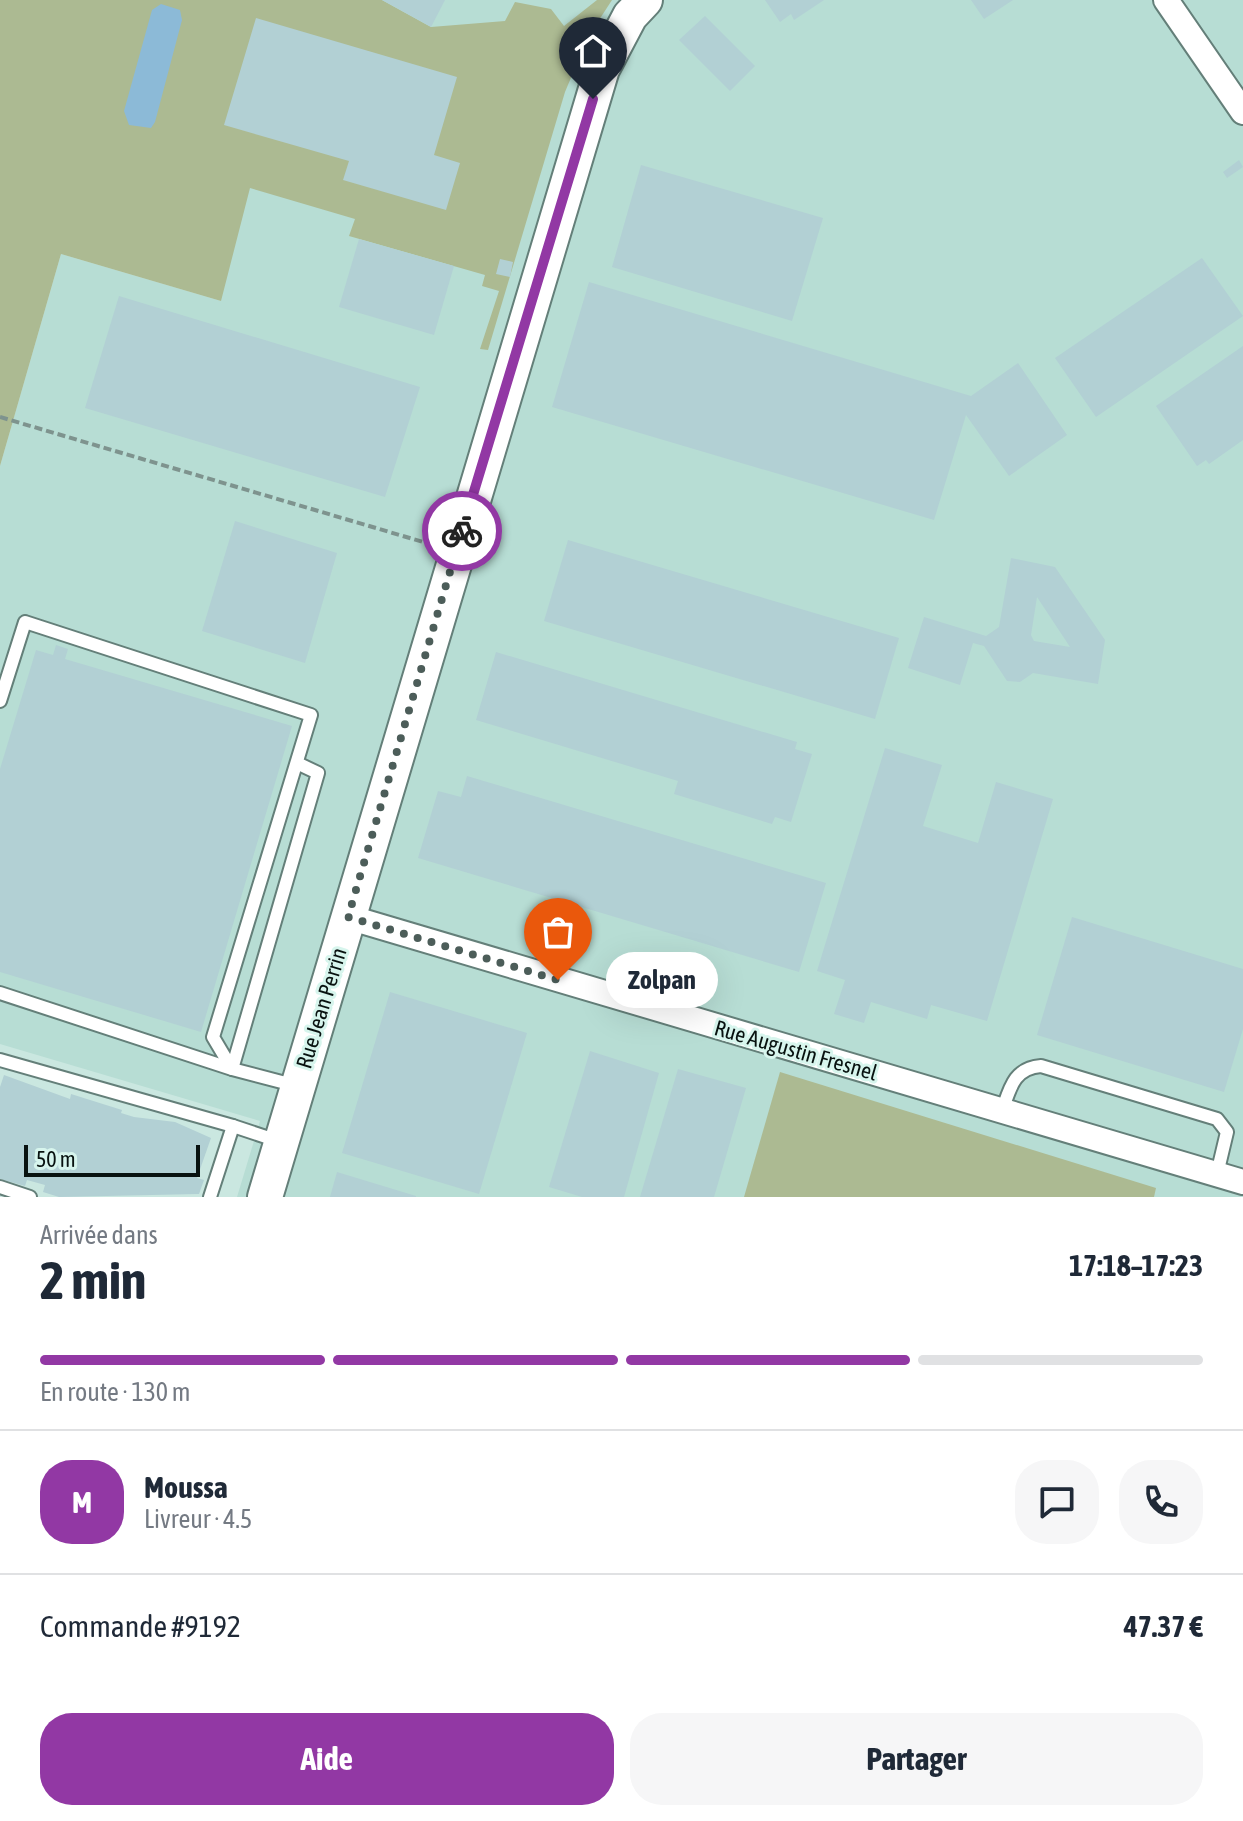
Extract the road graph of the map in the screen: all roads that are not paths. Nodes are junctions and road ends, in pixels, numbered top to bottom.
1 (645, 0) edge
2 (1166, 0) edge
3 (1243, 112) edge
4 (0, 701) edge
5 (297, 763) junction
6 (348, 917) junction
7 (0, 993) edge
8 (0, 1060) edge
9 (232, 1069) junction
10 (297, 1086) junction
11 (1002, 1111) junction
12 (233, 1126) junction
13 (281, 1142) junction
14 (1217, 1174) junction
15 (1243, 1182) edge
16 (0, 1187) edge
17 (30, 1197) edge
18 (210, 1197) edge
19 (265, 1197) edge

1 - 6 street, Rue Jean Perrin
2 - 3 street
4 - 5 lane
5 - 9 lane
5 - 9 lane
6 - 10 street, Rue Jean Perrin
6 - 11 street, Rue Augustin Fresnel
7 - 9 lane
8 - 12 lane
9 - 10 lane
10 - 13 street, Rue Jean Perrin
11 - 14 street, Rue Augustin Fresnel
11 - 14 lane
12 - 13 lane
12 - 18 lane
13 - 19 street, Rue Jean Perrin
14 - 15 street, Rue Augustin Fresnel
16 - 17 lane

